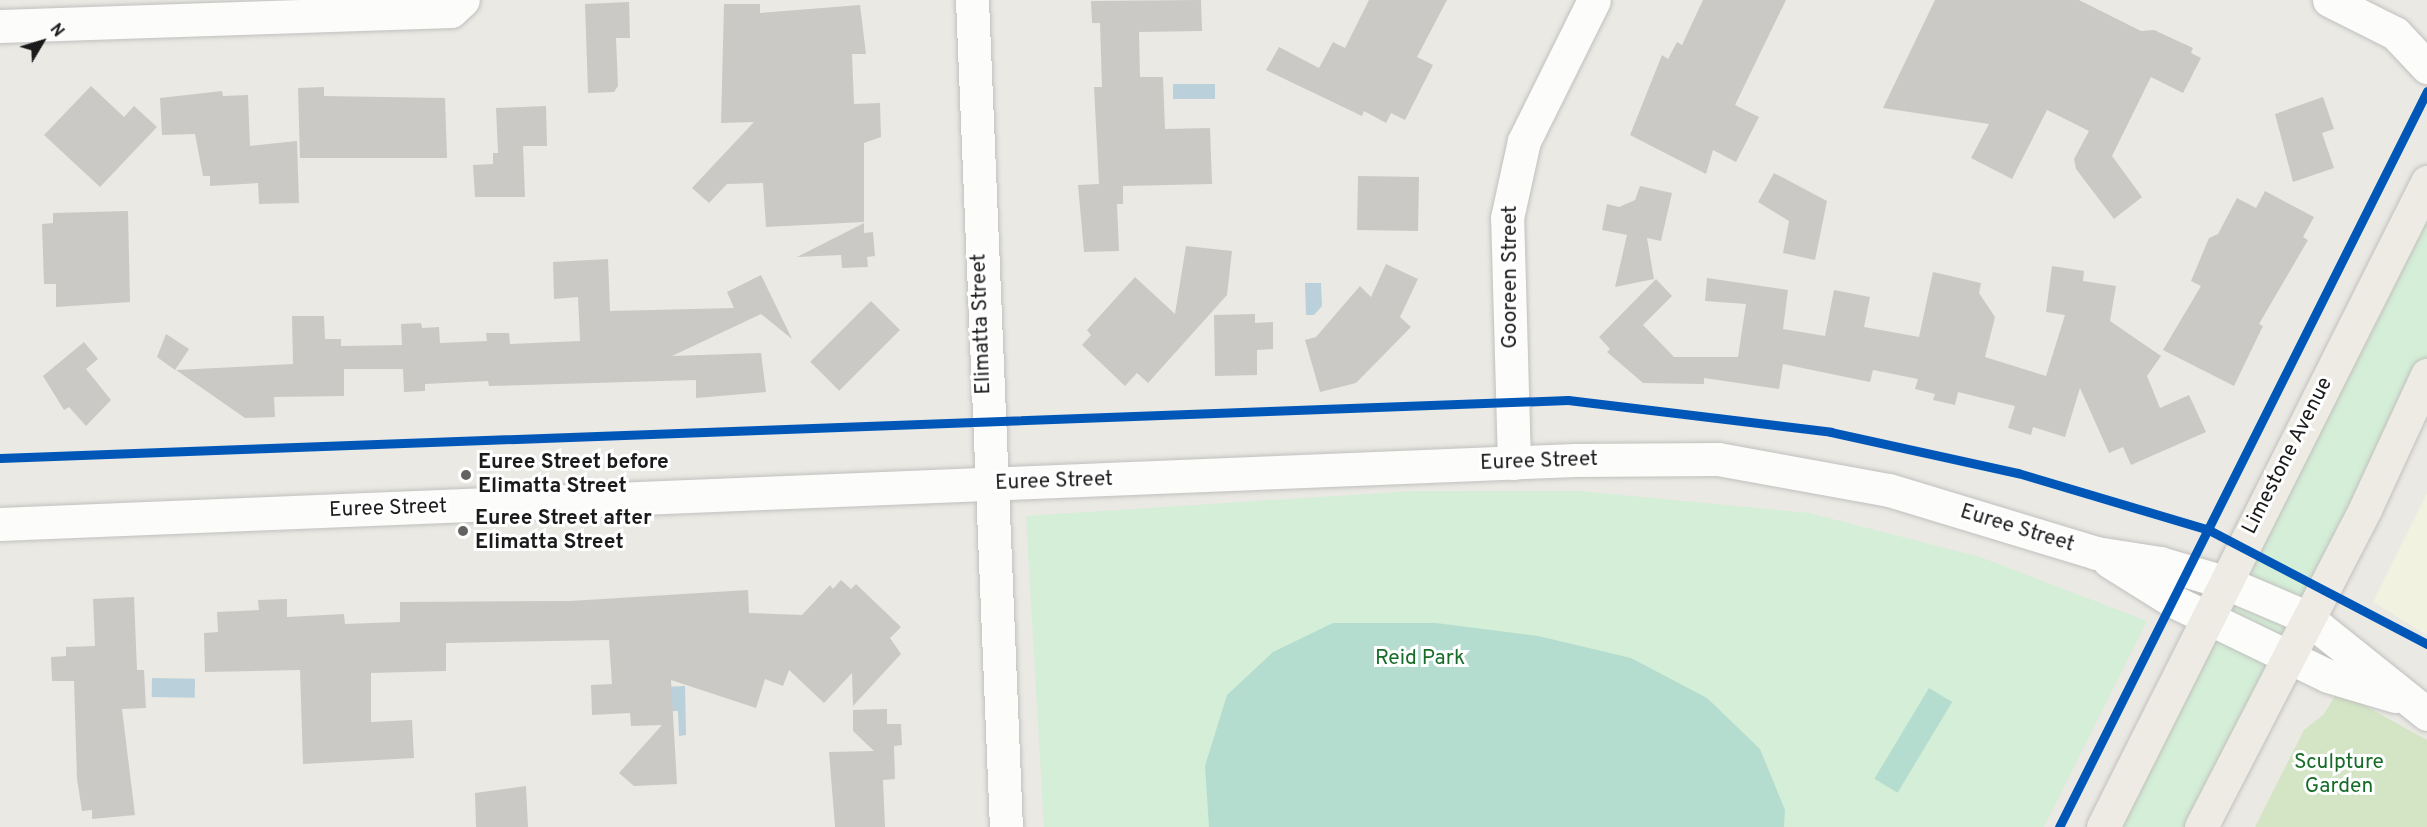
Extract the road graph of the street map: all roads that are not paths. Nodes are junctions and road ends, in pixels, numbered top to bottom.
1 (463, 0) edge
2 (972, 0) edge
3 (1594, 0) edge
4 (2329, 0) edge
5 (0, 26) edge
6 (2411, 34) edge
7 (2427, 67) edge
8 (2427, 182) edge
9 (2427, 375) edge
10 (1514, 463) junction
11 (988, 484) junction
12 (0, 524) edge
13 (2096, 553) junction
14 (2224, 582) junction
15 (2207, 616) junction
16 (2306, 617) junction
17 (2286, 656) junction
18 (2415, 706) edge
19 (1005, 827) edge
20 (2103, 827) edge
21 (2201, 827) edge

1 - 5 street
2 - 11 street, Elimatta Street
3 - 10 street, Gooreen Street
4 - 6 street
6 - 7 street
8 - 14 main road, Limestone Avenue
9 - 16 main road
10 - 11 street, Euree Street
10 - 13 street, Euree Street
11 - 12 street, Euree Street
11 - 19 street, Elimatta Street
13 - 14 street, Euree Street
13 - 15 street, Euree Street
14 - 15 main road, Limestone Avenue
14 - 16 street, Euree Street
15 - 17 street, Euree Street
15 - 20 main road, Limestone Avenue
16 - 17 main road
16 - 18 street, Euree Street
17 - 18 street, Euree Street
17 - 21 main road

